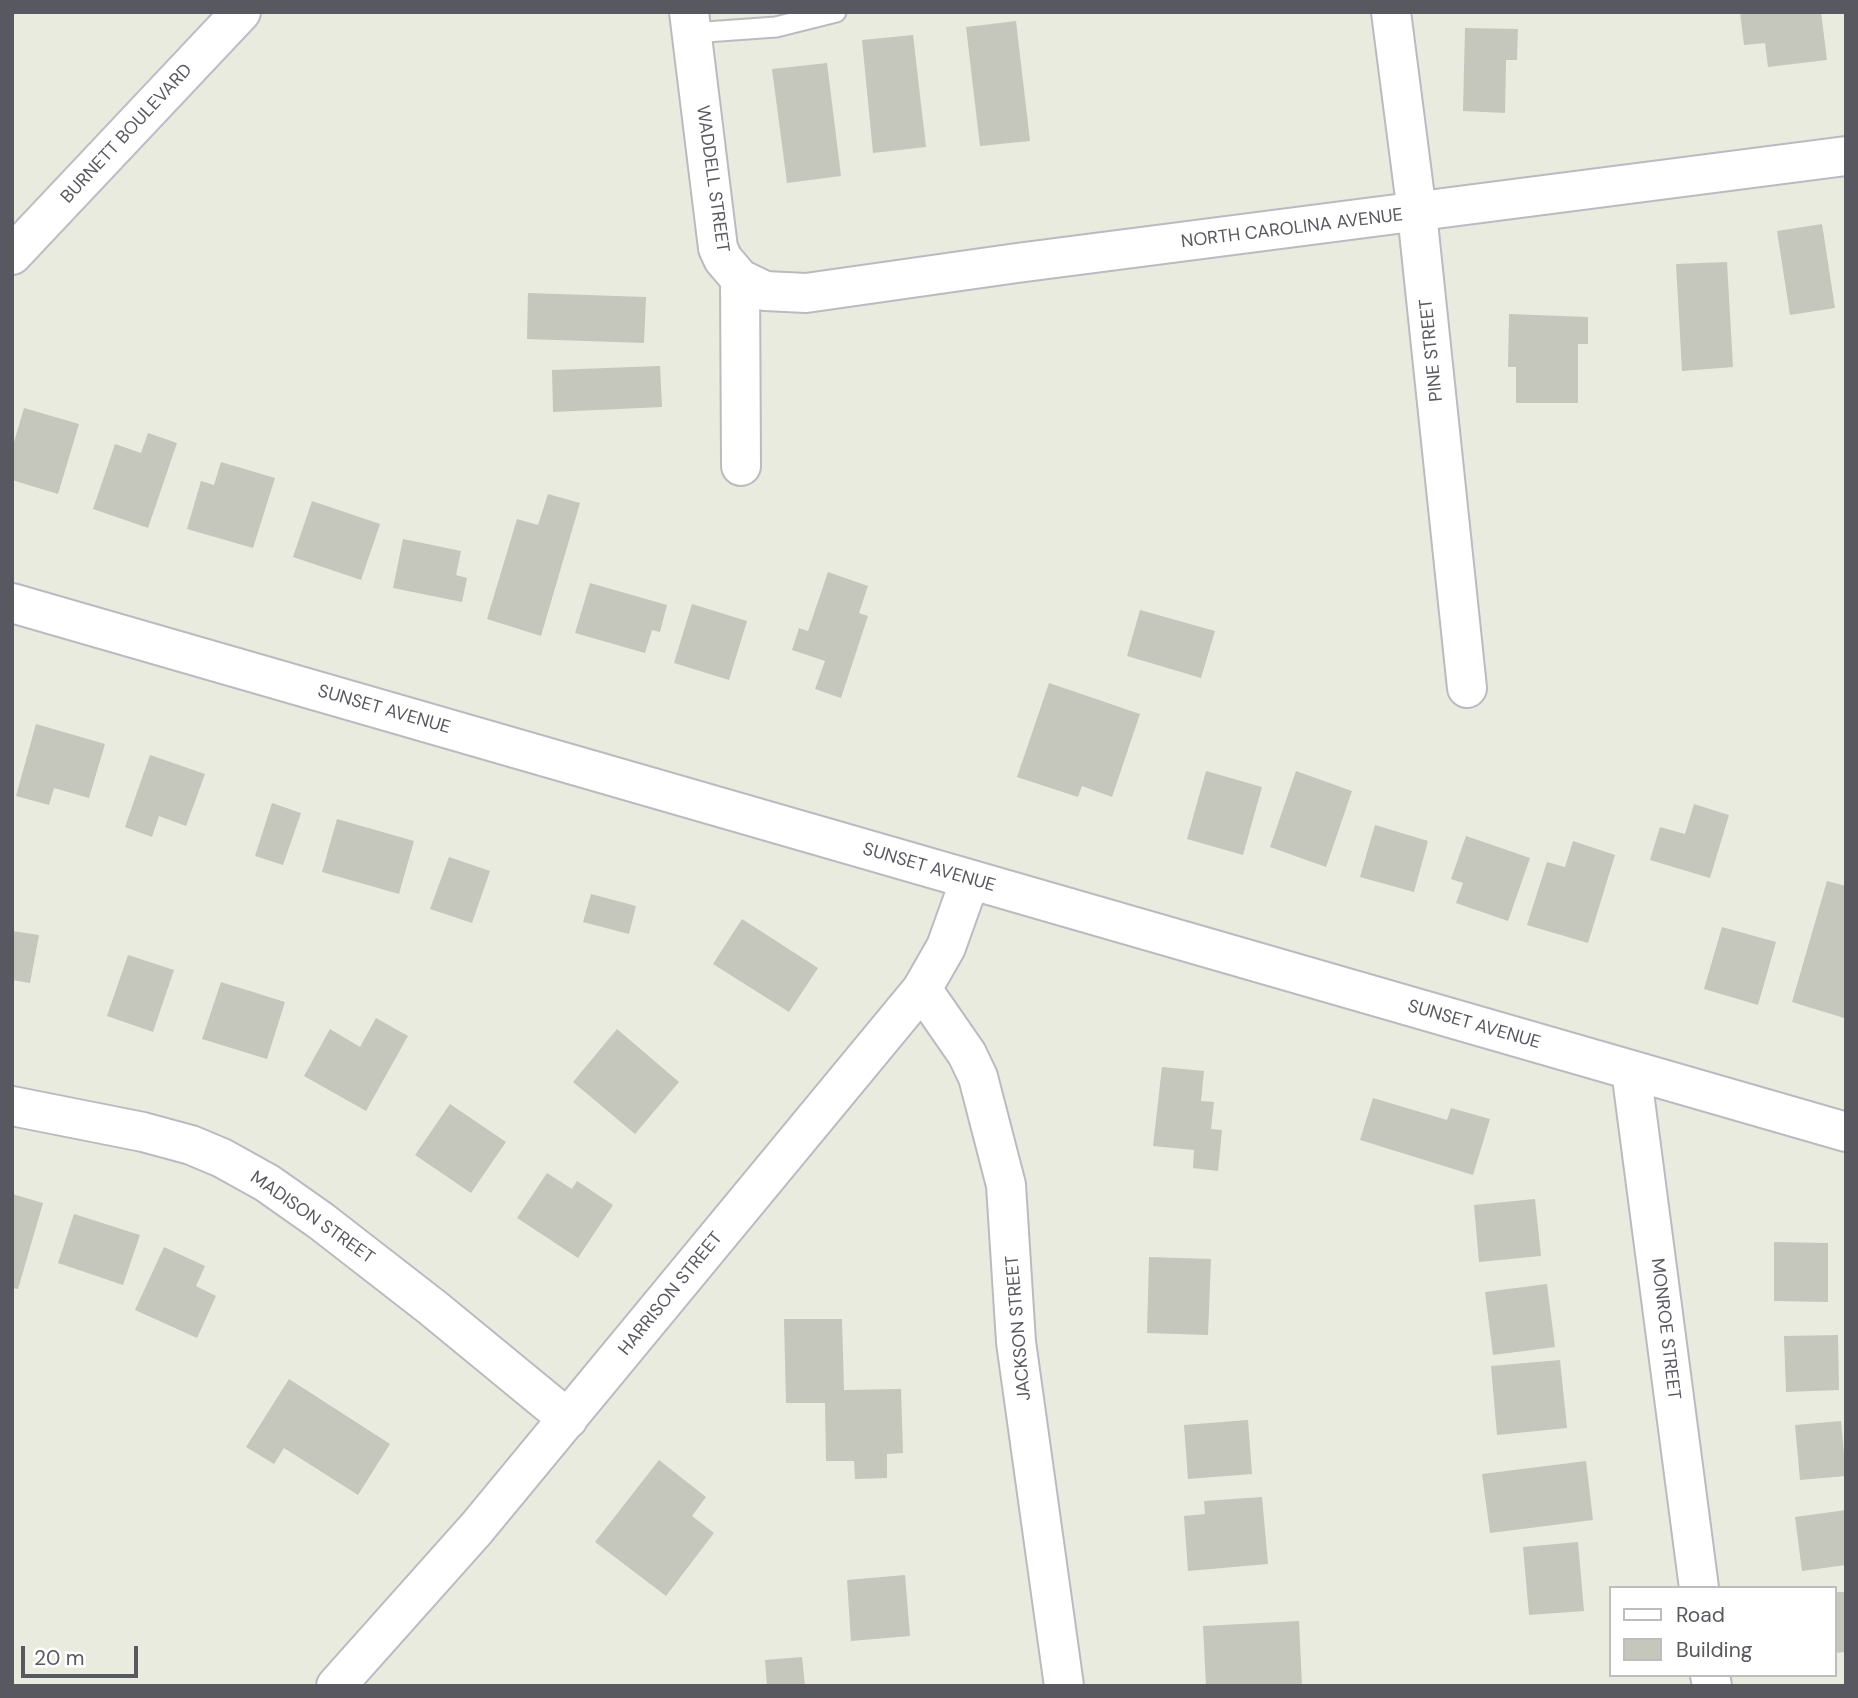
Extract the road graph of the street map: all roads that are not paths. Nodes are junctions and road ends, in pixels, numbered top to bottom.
1 (241, 12) edge
2 (836, 12) edge
3 (1391, 12) edge
4 (691, 22) edge
5 (1846, 156) edge
6 (1417, 213) junction
7 (12, 255) edge
8 (740, 279) junction
9 (741, 466) dead end
10 (12, 603) edge
11 (1467, 688) dead end
12 (970, 880) junction
13 (922, 989) junction
14 (1631, 1070) junction
15 (12, 1106) edge
16 (1846, 1132) edge
17 (568, 1419) junction
18 (1699, 1586) edge
19 (336, 1686) edge
20 (1064, 1686) edge

1 - 7 street, BURNETT BOULEVARD
2 - 4 lane
3 - 6 street, PINE STREET
4 - 8 street, WADDELL STREET
5 - 6 street, NORTH CAROLINA AVENUE
6 - 8 street, NORTH CAROLINA AVENUE
6 - 11 street, PINE STREET
8 - 9 street
10 - 12 street, SUNSET AVENUE
12 - 13 street, HARRISON STREET
12 - 14 street, SUNSET AVENUE
13 - 17 street, HARRISON STREET
13 - 20 street, JACKSON STREET
14 - 16 street, SUNSET AVENUE
14 - 18 street, MONROE STREET
15 - 17 street, MADISON STREET
17 - 19 street, HARRISON STREET

